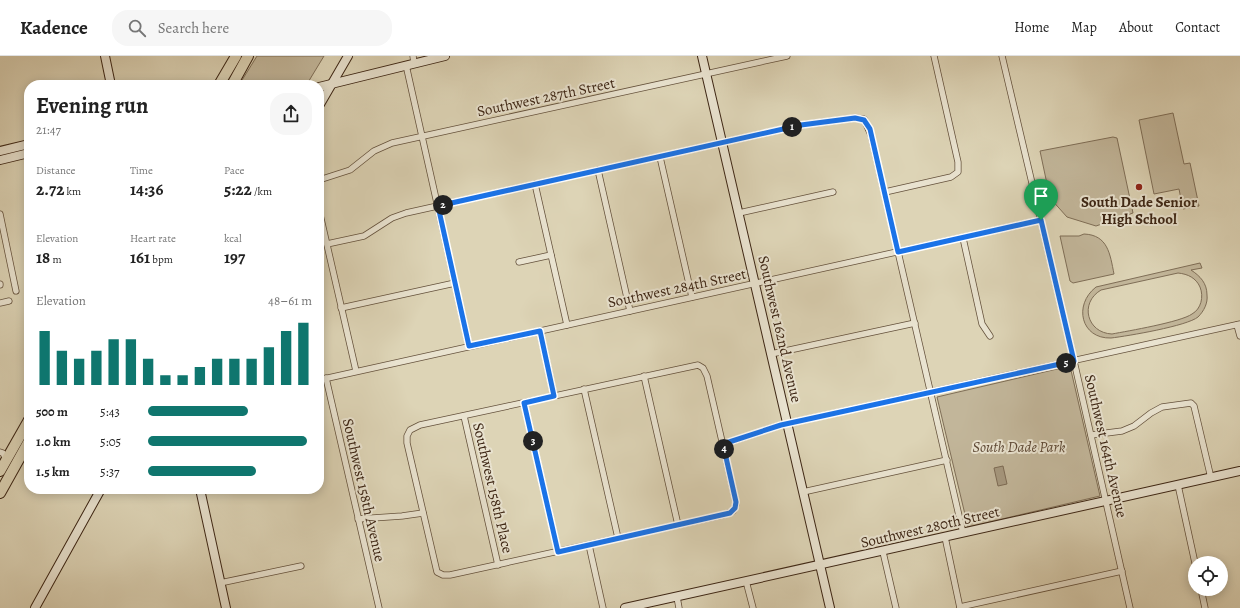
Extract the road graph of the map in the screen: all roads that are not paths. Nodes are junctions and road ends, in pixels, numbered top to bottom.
1 (105, 56) edge
2 (236, 56) edge
3 (248, 56) edge
4 (445, 56) edge
5 (702, 56) edge
6 (787, 56) edge
7 (934, 56) edge
8 (1002, 56) edge
9 (346, 60) edge
10 (411, 61) edge
11 (706, 74) junction
12 (361, 77) junction
13 (110, 80) edge
14 (222, 80) edge
15 (234, 80) edge
16 (332, 84) junction
17 (324, 86) edge
18 (324, 98) edge
19 (423, 136) junction
20 (723, 142) junction
21 (24, 145) edge
22 (0, 151) edge
23 (24, 154) edge
24 (660, 157) junction
25 (0, 160) edge
26 (598, 170) junction
27 (324, 178) edge
28 (535, 184) junction
29 (832, 192) dead end
30 (885, 192) junction
31 (438, 206) junction
32 (739, 213) junction
33 (0, 214) edge
34 (1041, 220) junction
35 (324, 231) edge
36 (962, 238) junction
37 (327, 244) junction
38 (898, 252) junction
39 (551, 254) junction
40 (519, 262) dead end
41 (455, 283) junction
42 (755, 283) junction
43 (16, 290) dead end
44 (692, 297) junction
45 (8, 301) dead end
46 (0, 302) edge
47 (341, 308) junction
48 (630, 311) junction
49 (915, 323) junction
50 (567, 325) junction
51 (1239, 325) edge
52 (540, 331) junction
53 (990, 336) dead end
54 (1240, 336) edge
55 (469, 346) junction
56 (771, 354) junction
57 (1074, 361) junction
58 (356, 371) junction
59 (644, 376) junction
60 (326, 378) joint
61 (584, 389) junction
62 (931, 392) junction
63 (554, 396) junction
64 (524, 403) junction
65 (464, 416) junction
66 (787, 424) junction
67 (24, 427) edge
68 (1091, 435) junction
69 (723, 444) junction
70 (24, 450) edge
71 (3, 456) edge
72 (946, 460) junction
73 (0, 471) edge
74 (1240, 471) edge
75 (1211, 478) junction
76 (0, 482) edge
77 (1178, 485) junction
78 (0, 492) edge
79 (803, 492) junction
80 (98, 494) edge
81 (201, 494) edge
82 (1106, 502) junction
83 (423, 512) junction
84 (358, 519) junction
85 (678, 525) junction
86 (963, 533) junction
87 (945, 537) junction
88 (618, 538) junction
89 (589, 545) junction
90 (558, 552) junction
91 (883, 552) junction
92 (1193, 556) edge
93 (498, 565) junction
94 (820, 565) junction
95 (301, 566) dead end
96 (1122, 572) junction
97 (746, 581) junction
98 (220, 582) junction
99 (677, 596) junction
100 (1202, 596) edge
101 (35, 608) edge
102 (226, 608) edge
103 (379, 608) edge
104 (603, 608) edge
105 (625, 608) edge
106 (679, 608) edge
107 (753, 608) edge
108 (830, 608) edge
109 (896, 608) edge
110 (960, 608) edge
111 (1130, 608) edge
112 (1205, 608) edge

1 - 13 street
2 - 14 highway
3 - 15 highway
4 - 10 street
5 - 11 street, Southwest 162nd Avenue
6 - 11 street, Southwest 287th Street
7 - 30 street
8 - 34 street, Southwest 164th Avenue
9 - 12 street
9 - 16 street
10 - 12 street
10 - 19 street
11 - 19 street, Southwest 287th Street
11 - 20 street, Southwest 162nd Avenue
12 - 16 street
16 - 17 street
16 - 18 street
19 - 27 street, Southwest 287th Street
19 - 31 street
20 - 24 street
20 - 30 street
20 - 32 street, Southwest 162nd Avenue
21 - 22 street
23 - 25 street
24 - 26 street
24 - 44 street
26 - 28 street
26 - 48 street
28 - 31 street
28 - 39 street
29 - 32 street
30 - 38 street
31 - 37 street
31 - 41 street
32 - 42 street, Southwest 162nd Avenue
33 - 43 street
34 - 36 street, Southwest 284th Street
34 - 57 street, Southwest 164th Avenue
35 - 37 street
36 - 38 street, Southwest 284th Street
36 - 53 street
37 - 47 street
38 - 42 street, Southwest 284th Street
38 - 49 street
39 - 40 street
39 - 50 street
41 - 47 street
41 - 55 street
42 - 44 street, Southwest 284th Street
42 - 56 street, Southwest 162nd Avenue
44 - 48 street, Southwest 284th Street
45 - 46 street
47 - 58 street
48 - 50 street, Southwest 284th Street
49 - 56 street
49 - 62 street
50 - 52 street, Southwest 284th Street
51 - 54 street
51 - 57 street
52 - 55 street, Southwest 284th Street
52 - 63 street
55 - 58 street, Southwest 284th Street
56 - 66 street, Southwest 162nd Avenue
57 - 62 street
57 - 68 street, Southwest 164th Avenue
58 - 60 street, Southwest 284th Street
59 - 61 street
59 - 69 street
59 - 85 street
60 - 84 street, Southwest 158th Avenue
61 - 63 street
61 - 88 street
62 - 66 street
62 - 72 street
63 - 64 street
64 - 65 street
64 - 90 street
65 - 83 street
65 - 93 street, Southwest 158th Place
66 - 69 street
66 - 79 street, Southwest 162nd Avenue
67 - 71 highway
68 - 75 street
68 - 82 street, Southwest 164th Avenue
69 - 85 street
70 - 78 highway
71 - 73 highway
71 - 76 highway
72 - 79 street
72 - 86 street
74 - 75 street, Southwest 280th Street
75 - 77 street, Southwest 280th Street
77 - 82 street, Southwest 280th Street
77 - 92 street
79 - 94 street, Southwest 162nd Avenue
80 - 101 street
81 - 98 street
82 - 86 street, Southwest 280th Street
82 - 96 street, Southwest 164th Avenue
83 - 84 street
83 - 93 street
84 - 103 street, Southwest 158th Avenue
85 - 88 street
86 - 87 street, Southwest 280th Street
87 - 91 street, Southwest 280th Street
87 - 110 street
88 - 89 street
89 - 90 street
89 - 104 street
90 - 93 street
91 - 94 street, Southwest 280th Street
91 - 109 street
94 - 97 street, Southwest 280th Street
94 - 108 street, Southwest 162nd Avenue
95 - 98 street
96 - 110 street
96 - 111 street, Southwest 164th Avenue
97 - 99 street, Southwest 280th Street
97 - 107 street
98 - 102 street
99 - 105 street, Southwest 280th Street
99 - 106 street
100 - 112 street

